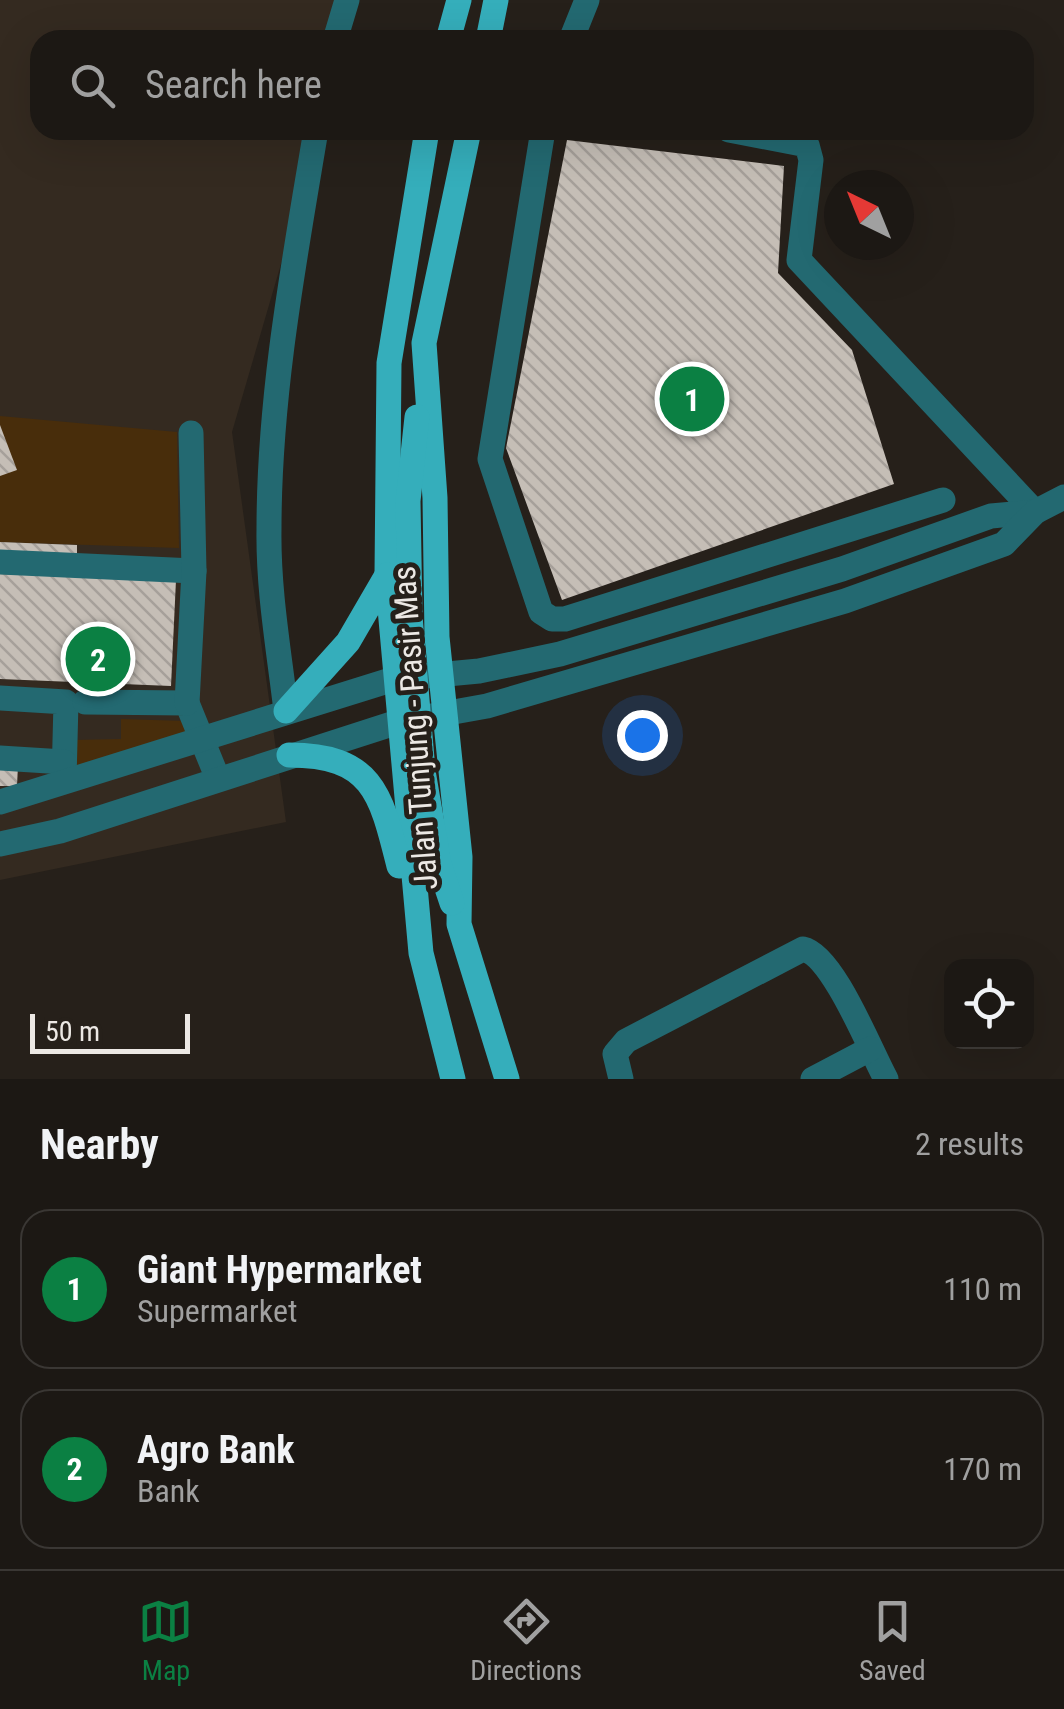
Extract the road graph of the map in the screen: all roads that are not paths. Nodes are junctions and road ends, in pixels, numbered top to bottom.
1 (348, 0) edge
2 (460, 0) edge
3 (496, 0) edge
4 (587, 0) edge
5 (338, 30) edge
6 (451, 30) edge
7 (490, 30) edge
8 (576, 30) edge
9 (314, 140) edge
10 (425, 140) edge
11 (467, 140) edge
12 (542, 140) edge
13 (785, 140) edge
14 (192, 433) dead end
15 (1064, 497) edge
16 (943, 500) dead end
17 (1035, 512) junction
18 (778, 552) junction
19 (0, 562) edge
20 (194, 570) junction
21 (387, 575) junction
22 (789, 586) junction
23 (798, 616) junction
24 (418, 676) junction
25 (0, 698) edge
26 (76, 702) junction
27 (187, 703) junction
28 (286, 711) junction
29 (447, 712) junction
30 (410, 719) junction
31 (199, 738) junction
32 (289, 756) junction
33 (0, 758) edge
34 (64, 771) junction
35 (218, 779) junction
36 (0, 802) edge
37 (0, 844) edge
38 (459, 924) junction
39 (421, 953) junction
40 (870, 1049) junction
41 (453, 1079) edge
42 (507, 1079) edge
43 (621, 1079) edge
44 (814, 1079) edge
45 (886, 1079) edge

1 - 5 street
2 - 6 main road
3 - 7 main road
4 - 8 street
9 - 28 street
10 - 21 main road, Jalan Tunjung - Pasir Mas
11 - 24 main road, Jalan Tunjung - Pasir Mas
12 - 18 street
13 - 17 street
14 - 20 street
15 - 17 street
16 - 18 street
17 - 22 street
17 - 23 street
18 - 22 street
19 - 20 street
20 - 27 street
21 - 24 main road, Jalan Tunjung - Pasir Mas
21 - 28 main road
22 - 23 street
22 - 24 street
23 - 29 street
24 - 28 street
24 - 29 main road, Jalan Tunjung - Pasir Mas
24 - 30 main road, Jalan Tunjung - Pasir Mas
25 - 26 street
26 - 27 street
26 - 34 street
27 - 31 street
28 - 31 street
29 - 30 street
29 - 38 main road, Jalan Tunjung - Pasir Mas
30 - 32 street
30 - 38 main road
30 - 39 main road, Jalan Tunjung - Pasir Mas
31 - 34 street
31 - 35 street
32 - 35 street
32 - 39 main road
33 - 34 street
34 - 36 street
35 - 37 street
38 - 42 main road, Jalan Tunjung - Pasir Mas
39 - 41 main road, Jalan Tunjung - Pasir Mas
40 - 43 street
40 - 44 street
40 - 45 street

